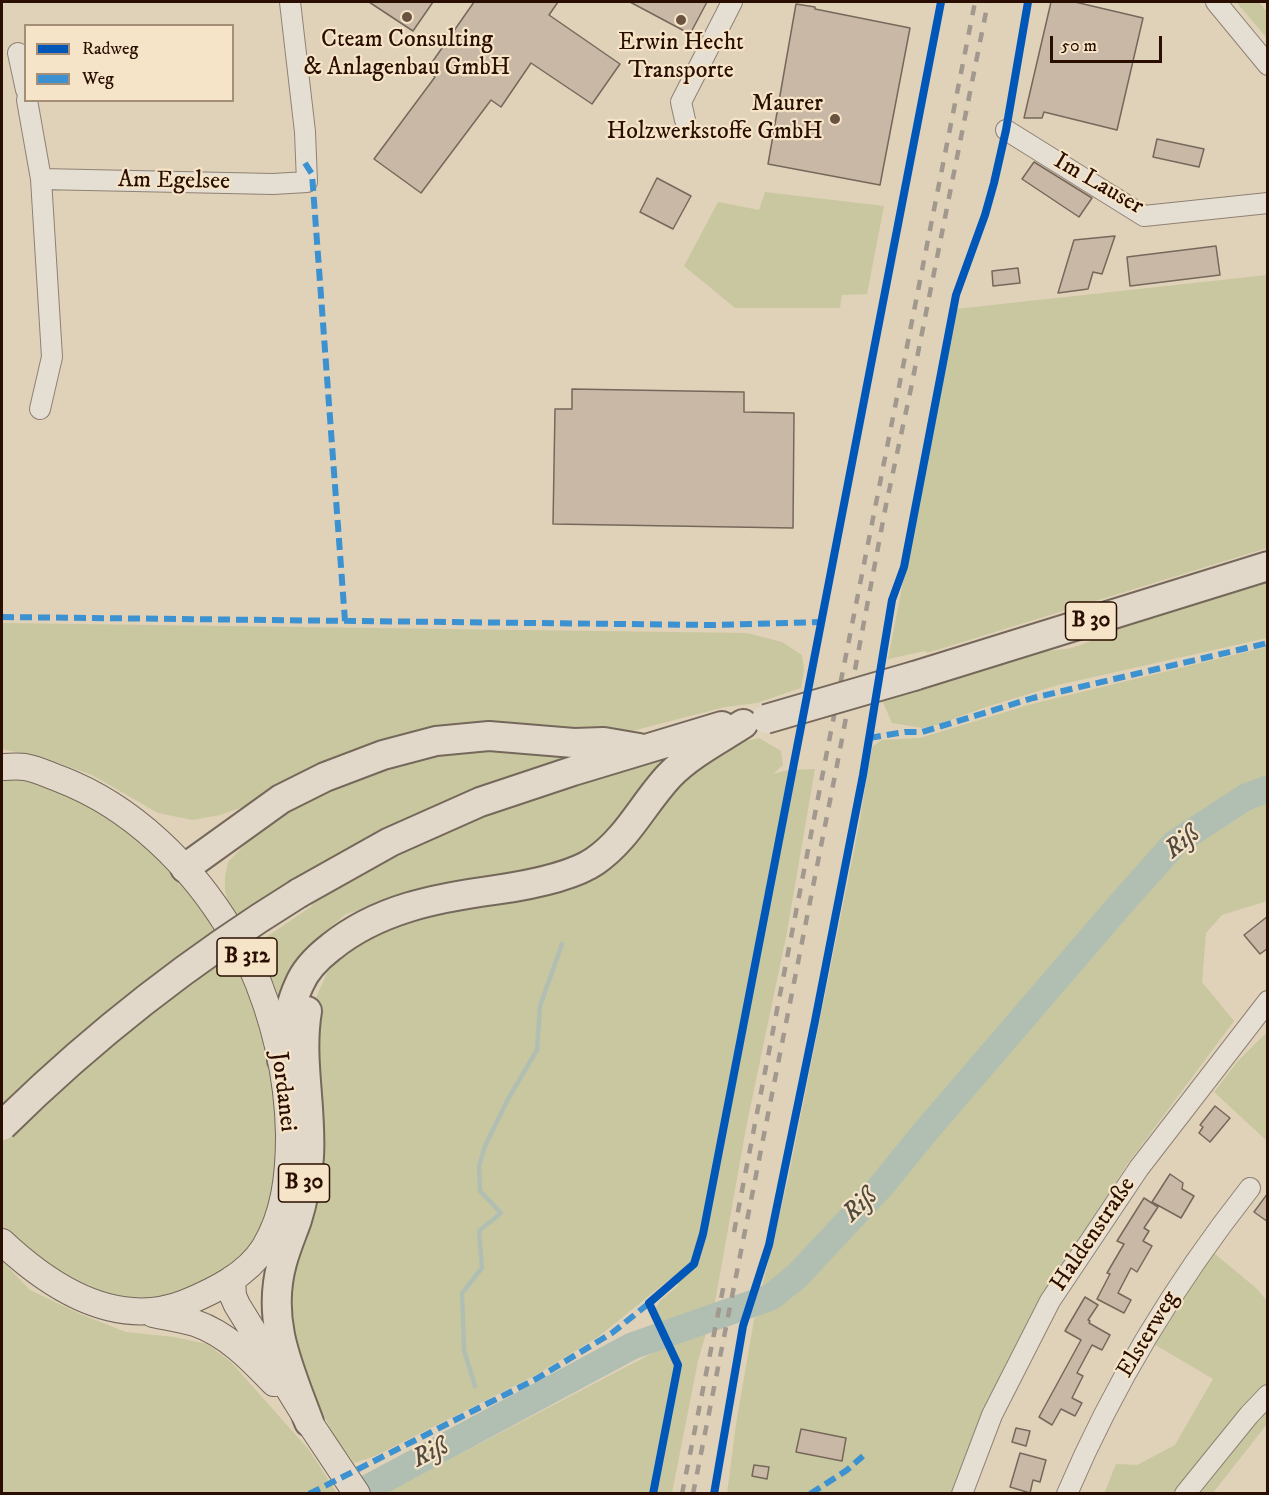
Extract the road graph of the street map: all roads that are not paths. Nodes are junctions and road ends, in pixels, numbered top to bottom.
1 (290, 2) edge
2 (732, 2) edge
3 (1216, 2) edge
4 (18, 53) dead end
5 (1268, 65) edge
6 (24, 81) edge
7 (27, 102) edge
8 (685, 120) dead end
9 (1006, 130) dead end
10 (41, 179) junction
11 (1268, 203) edge
12 (40, 409) dead end
13 (1268, 566) edge
14 (754, 722) junction
15 (644, 749) junction
16 (2, 757) edge
17 (14, 767) edge
18 (185, 868) junction
19 (336, 942) junction
20 (1268, 1001) edge
21 (282, 1060) junction
22 (2, 1125) edge
23 (1251, 1188) dead end
24 (2, 1242) edge
25 (232, 1279) junction
26 (147, 1313) junction
27 (1268, 1395) edge
28 (309, 1422) junction
29 (357, 1494) edge
30 (962, 1494) edge
31 (1067, 1494) edge
32 (1185, 1494) edge

1 - 10 street, Am Egelsee
2 - 8 street
3 - 5 street
4 - 6 street
7 - 10 street
9 - 11 street, Im Lauser
10 - 12 street
13 - 14 highway, B 30, bridge
14 - 15 highway, B 30
14 - 19 highway, B 30
15 - 18 highway, B 30
15 - 22 highway, B 30, bridge
16 - 17 main road, B 312
17 - 18 main road, Jordanei / B 312
18 - 21 main road, Jordanei / B 312
19 - 21 highway, B 30
19 - 28 highway, B 30
20 - 30 street, Haldenstraße
21 - 25 main road, Jordanei / B 312
23 - 31 street, Elsterweg
24 - 26 main road, Jordanei / B 312
25 - 26 main road, Jordanei / B 312
25 - 28 main road, B 312
26 - 28 main road, B 312
27 - 32 street
28 - 29 main road, B 312

